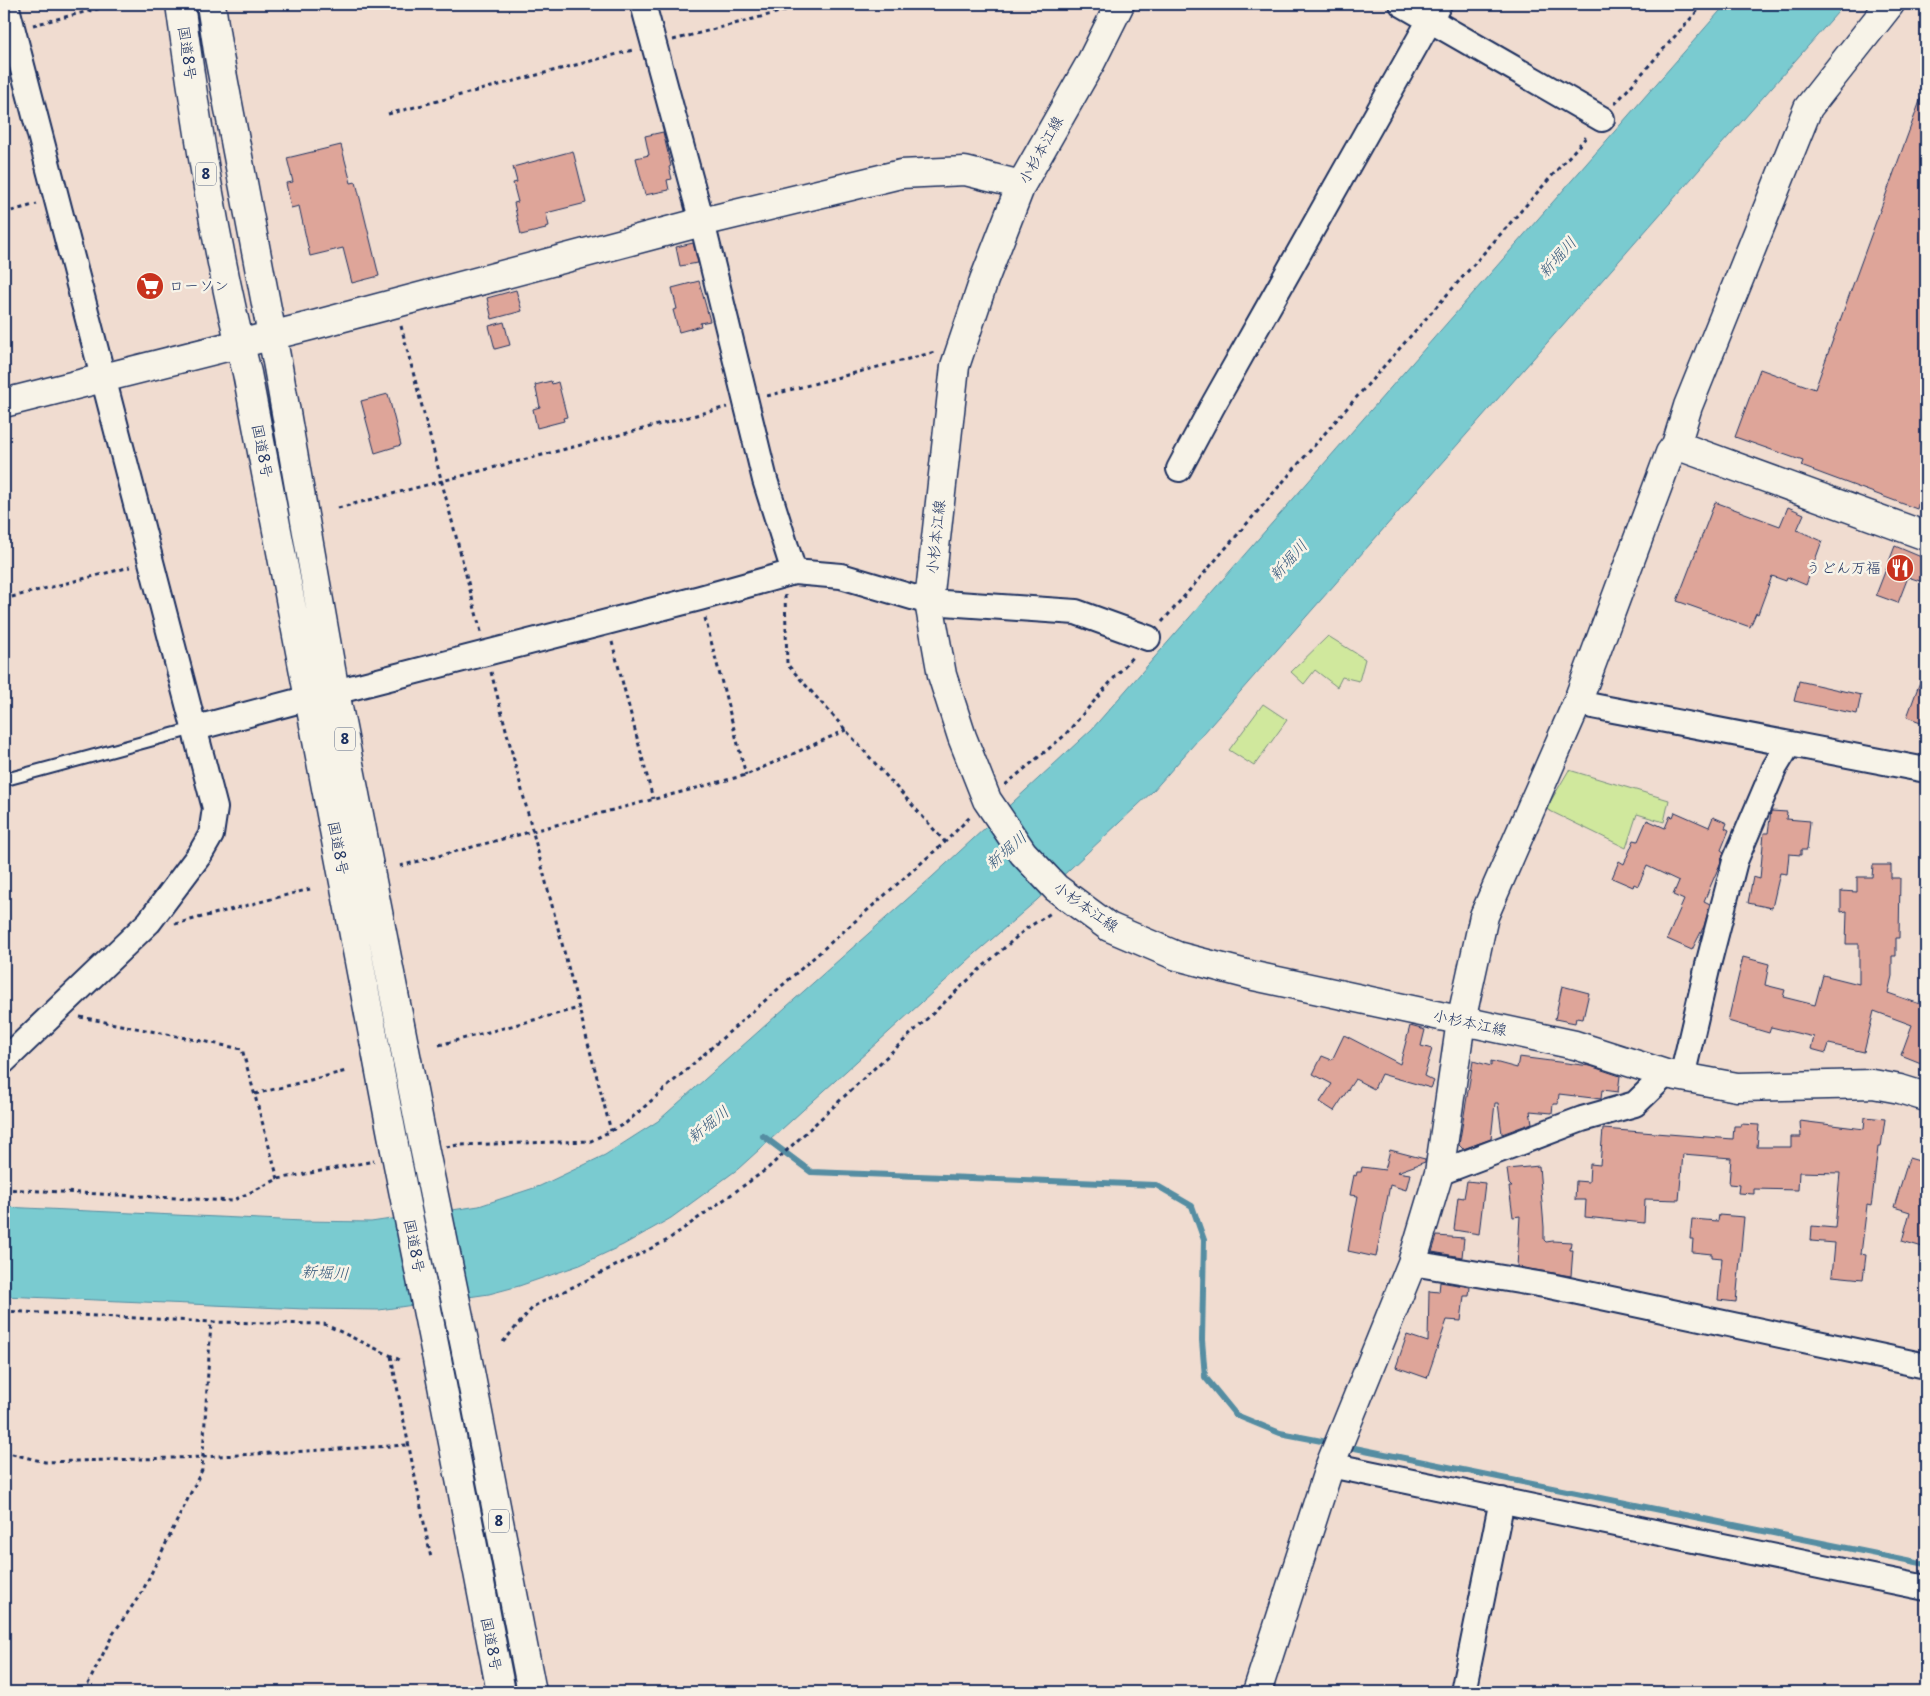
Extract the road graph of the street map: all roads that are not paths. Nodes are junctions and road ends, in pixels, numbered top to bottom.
1 (6, 4) edge
2 (180, 4) edge
3 (211, 4) edge
4 (643, 4) edge
5 (1120, 4) edge
6 (1402, 4) edge
7 (1890, 4) edge
8 (1434, 12) edge
9 (1602, 118) road end
10 (1021, 185) junction
11 (702, 222) junction
12 (270, 335) junction
13 (239, 343) junction
14 (104, 376) junction
15 (4, 403) edge
16 (1676, 445) junction
17 (1179, 469) dead end
18 (1926, 536) edge
19 (789, 573) junction
20 (929, 602) junction
21 (1148, 638) road end
22 (335, 692) junction
23 (309, 698) junction
24 (1577, 703) junction
25 (196, 728) junction
26 (1789, 744) junction
27 (1926, 770) edge
28 (4, 780) edge
29 (1461, 1021) junction
30 (4, 1061) edge
31 (1674, 1075) junction
32 (1926, 1097) edge
33 (1439, 1173) junction
34 (1412, 1263) junction
35 (1926, 1366) edge
36 (1330, 1465) junction
37 (1502, 1500) junction
38 (1926, 1588) edge
39 (501, 1692) edge
40 (532, 1692) edge
41 (1257, 1692) edge
42 (1463, 1692) edge

1 - 14 street
2 - 13 main road, 国道8号 / 8
3 - 12 main road, 国道8号 / 8
4 - 11 street
5 - 10 main road, 小杉本江線
6 - 8 street
7 - 16 main road
8 - 9 street
8 - 17 street
10 - 11 main road
10 - 20 main road, 小杉本江線
11 - 12 main road
11 - 19 street
12 - 13 main road
12 - 22 main road, 国道8号 / 8
13 - 14 main road
13 - 23 main road, 国道8号 / 8
14 - 15 main road
14 - 25 street
16 - 18 main road
16 - 24 main road
19 - 20 street
19 - 22 street
20 - 21 street
20 - 29 main road, 小杉本江線
22 - 40 main road, 国道8号 / 8, bridge
23 - 25 street
23 - 39 main road, 国道8号 / 8, bridge
24 - 26 street
24 - 29 main road
25 - 28 lane
25 - 30 street
26 - 27 street
26 - 31 street
29 - 31 main road, 小杉本江線
29 - 33 main road
31 - 32 main road, 小杉本江線
31 - 33 street
33 - 34 main road
34 - 35 street
34 - 36 main road
36 - 37 street
36 - 41 main road
37 - 38 street
37 - 42 street

